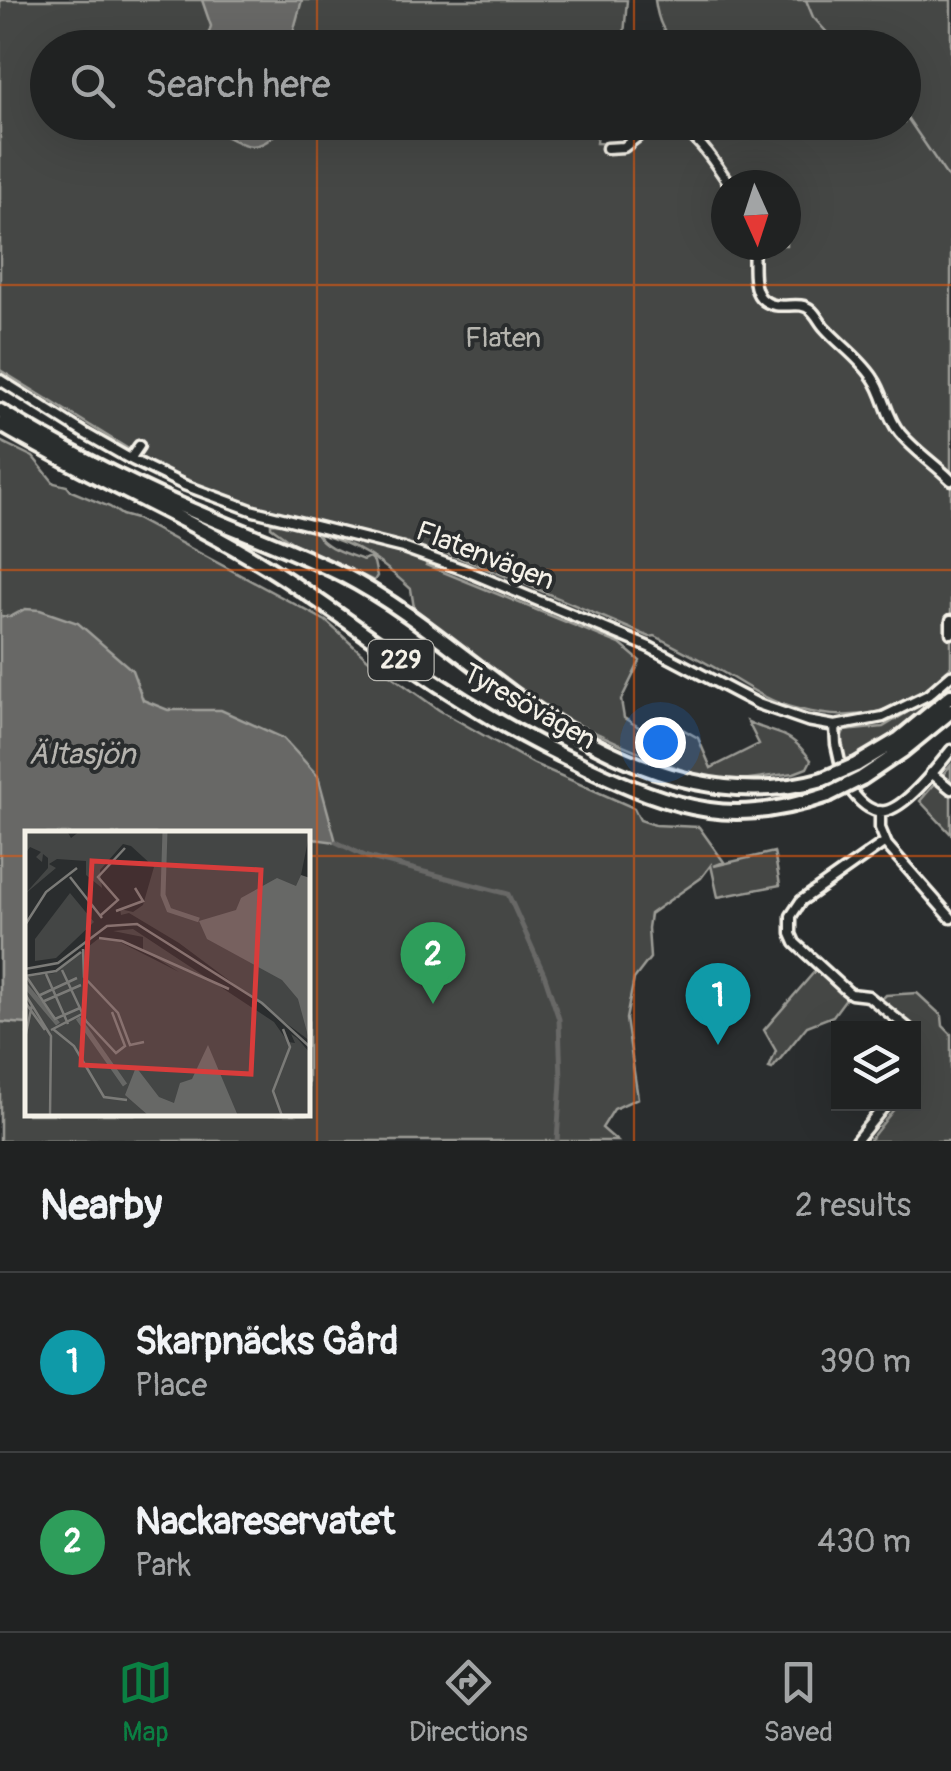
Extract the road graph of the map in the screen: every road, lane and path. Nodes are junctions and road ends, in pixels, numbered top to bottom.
1 (633, 140) edge
2 (695, 140) edge
3 (607, 148) dead end
4 (720, 170) edge
5 (754, 260) edge
6 (0, 380) edge
7 (0, 411) edge
8 (0, 424) edge
9 (140, 446) dead end
10 (130, 459) junction
11 (951, 480) edge
12 (951, 620) edge
13 (951, 633) edge
14 (951, 675) edge
15 (951, 696) edge
16 (951, 711) edge
17 (835, 726) junction
18 (951, 750) edge
19 (859, 772) junction
20 (931, 773) junction
21 (951, 789) edge
22 (880, 811) junction
23 (885, 842) junction
24 (951, 918) edge
25 (899, 1021) edge
26 (880, 1111) edge
27 (856, 1141) edge

1 - 3 street
2 - 4 street
5 - 11 street
6 - 10 street, Flatenvägen
7 - 19 highway, Tyresövägen / 229, bridge
8 - 19 highway, Tyresövägen / 229, bridge
9 - 10 street
10 - 17 street, Flatenvägen
12 - 13 street
14 - 17 street, Flatenvägen
15 - 19 highway, Tyresövägen / 229
16 - 19 highway, Tyresövägen / 229
17 - 22 street
18 - 20 street
20 - 21 street
20 - 22 street
22 - 23 street
23 - 24 street
23 - 25 street
26 - 27 street

